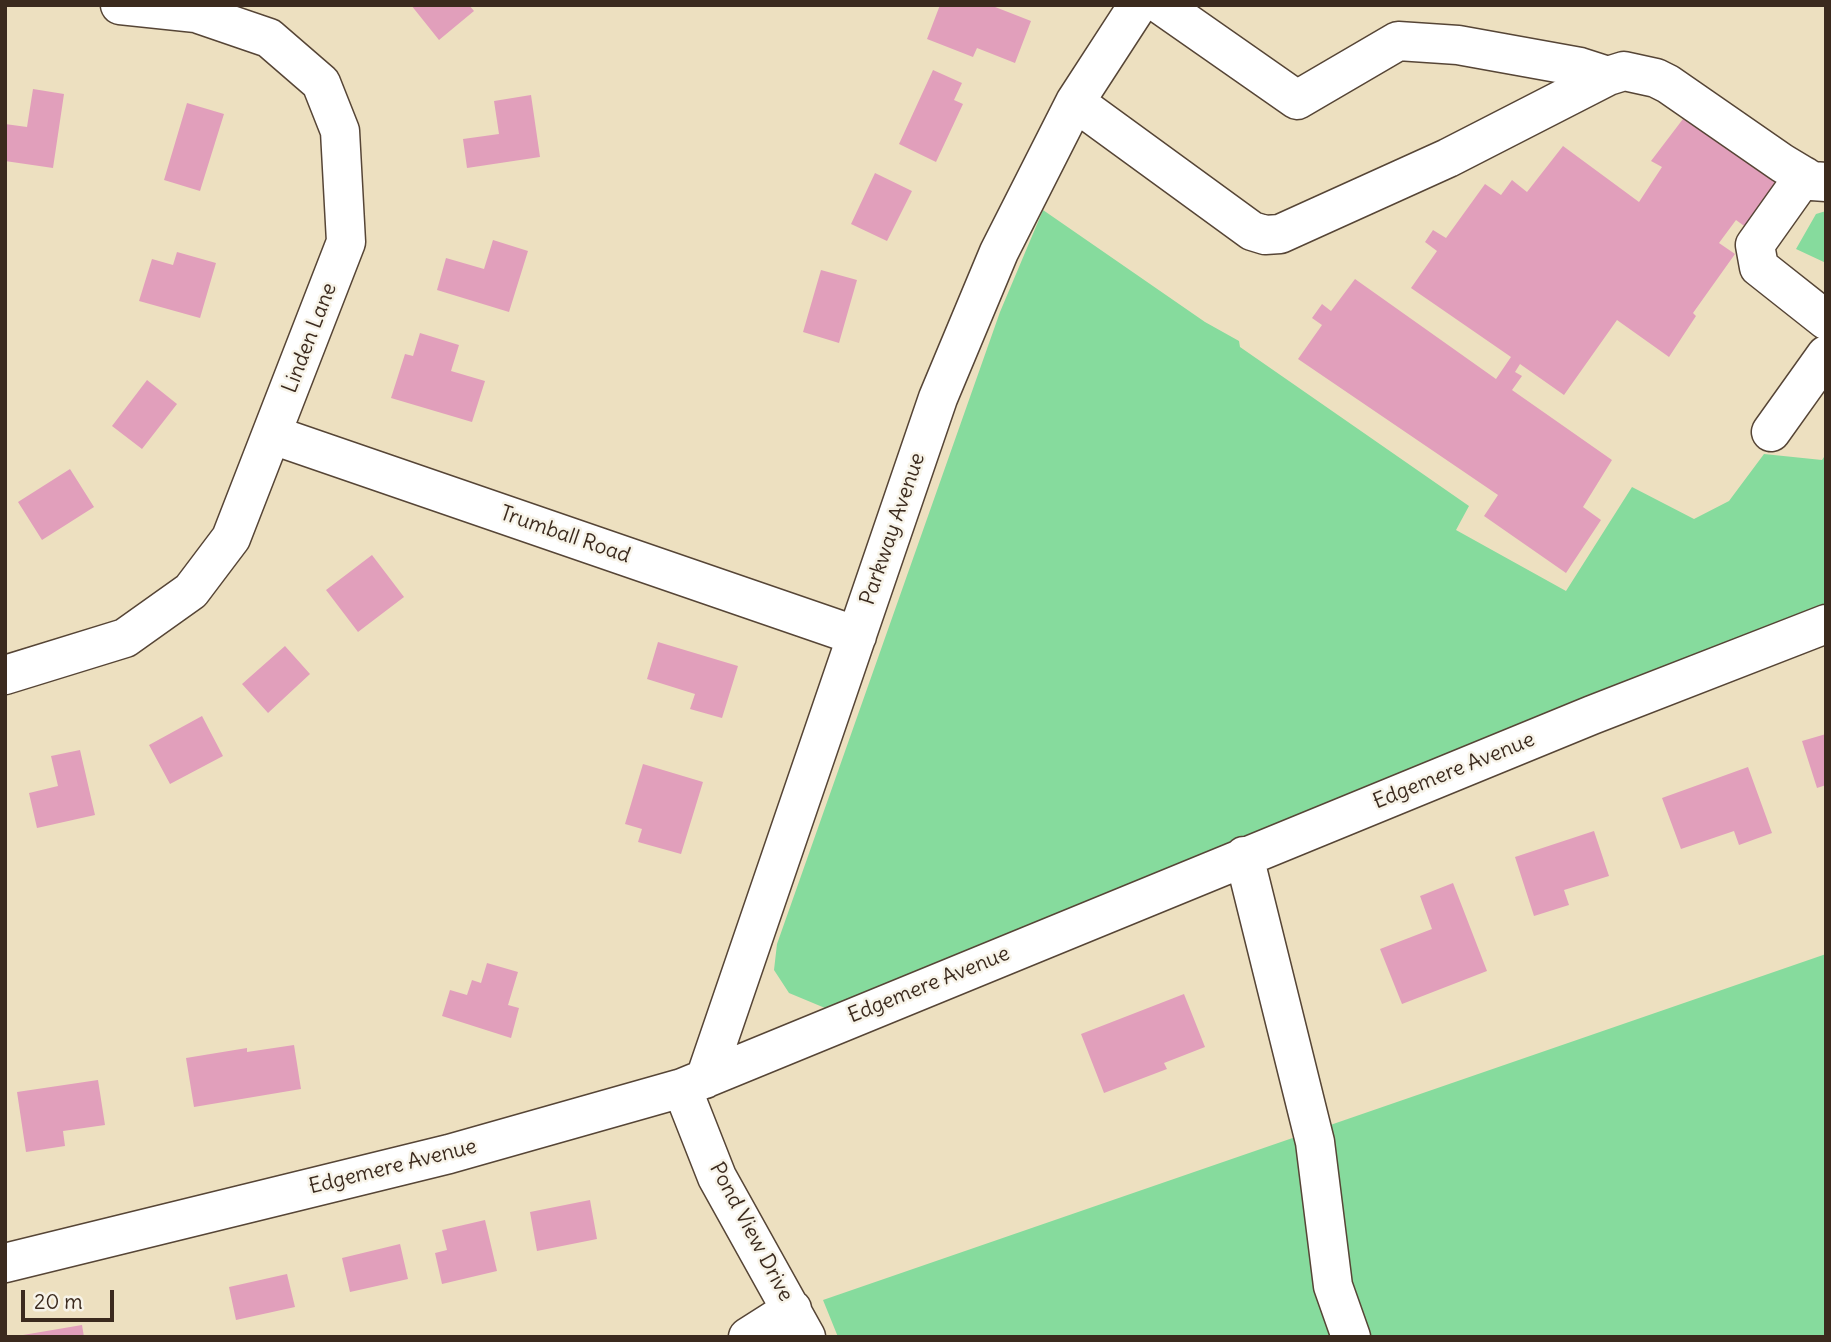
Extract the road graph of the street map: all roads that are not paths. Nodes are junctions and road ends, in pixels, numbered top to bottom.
1 (120, 5) edge
2 (1138, 5) edge
3 (1161, 5) edge
4 (1608, 76) junction
5 (1076, 102) junction
6 (1815, 179) edge
7 (1826, 320) edge
8 (1826, 355) edge
9 (1771, 432) dead end
10 (273, 435) junction
11 (1826, 624) edge
12 (857, 636) junction
13 (5, 675) edge
14 (1244, 856) junction
15 (694, 1083) junction
16 (5, 1263) edge
17 (799, 1323) edge
18 (748, 1337) edge
19 (1351, 1337) edge

1 - 10 street, Linden Lane
2 - 5 street, Parkway Avenue
3 - 4 street
4 - 5 street
4 - 6 street
5 - 12 street, Parkway Avenue
6 - 7 street
8 - 9 street
10 - 12 street, Trumball Road
10 - 13 street, Linden Lane
11 - 14 street, Edgemere Avenue
12 - 15 street, Parkway Avenue
14 - 15 street, Edgemere Avenue
14 - 19 street
15 - 16 street, Edgemere Avenue
15 - 17 street, Pond View Drive
17 - 18 street

